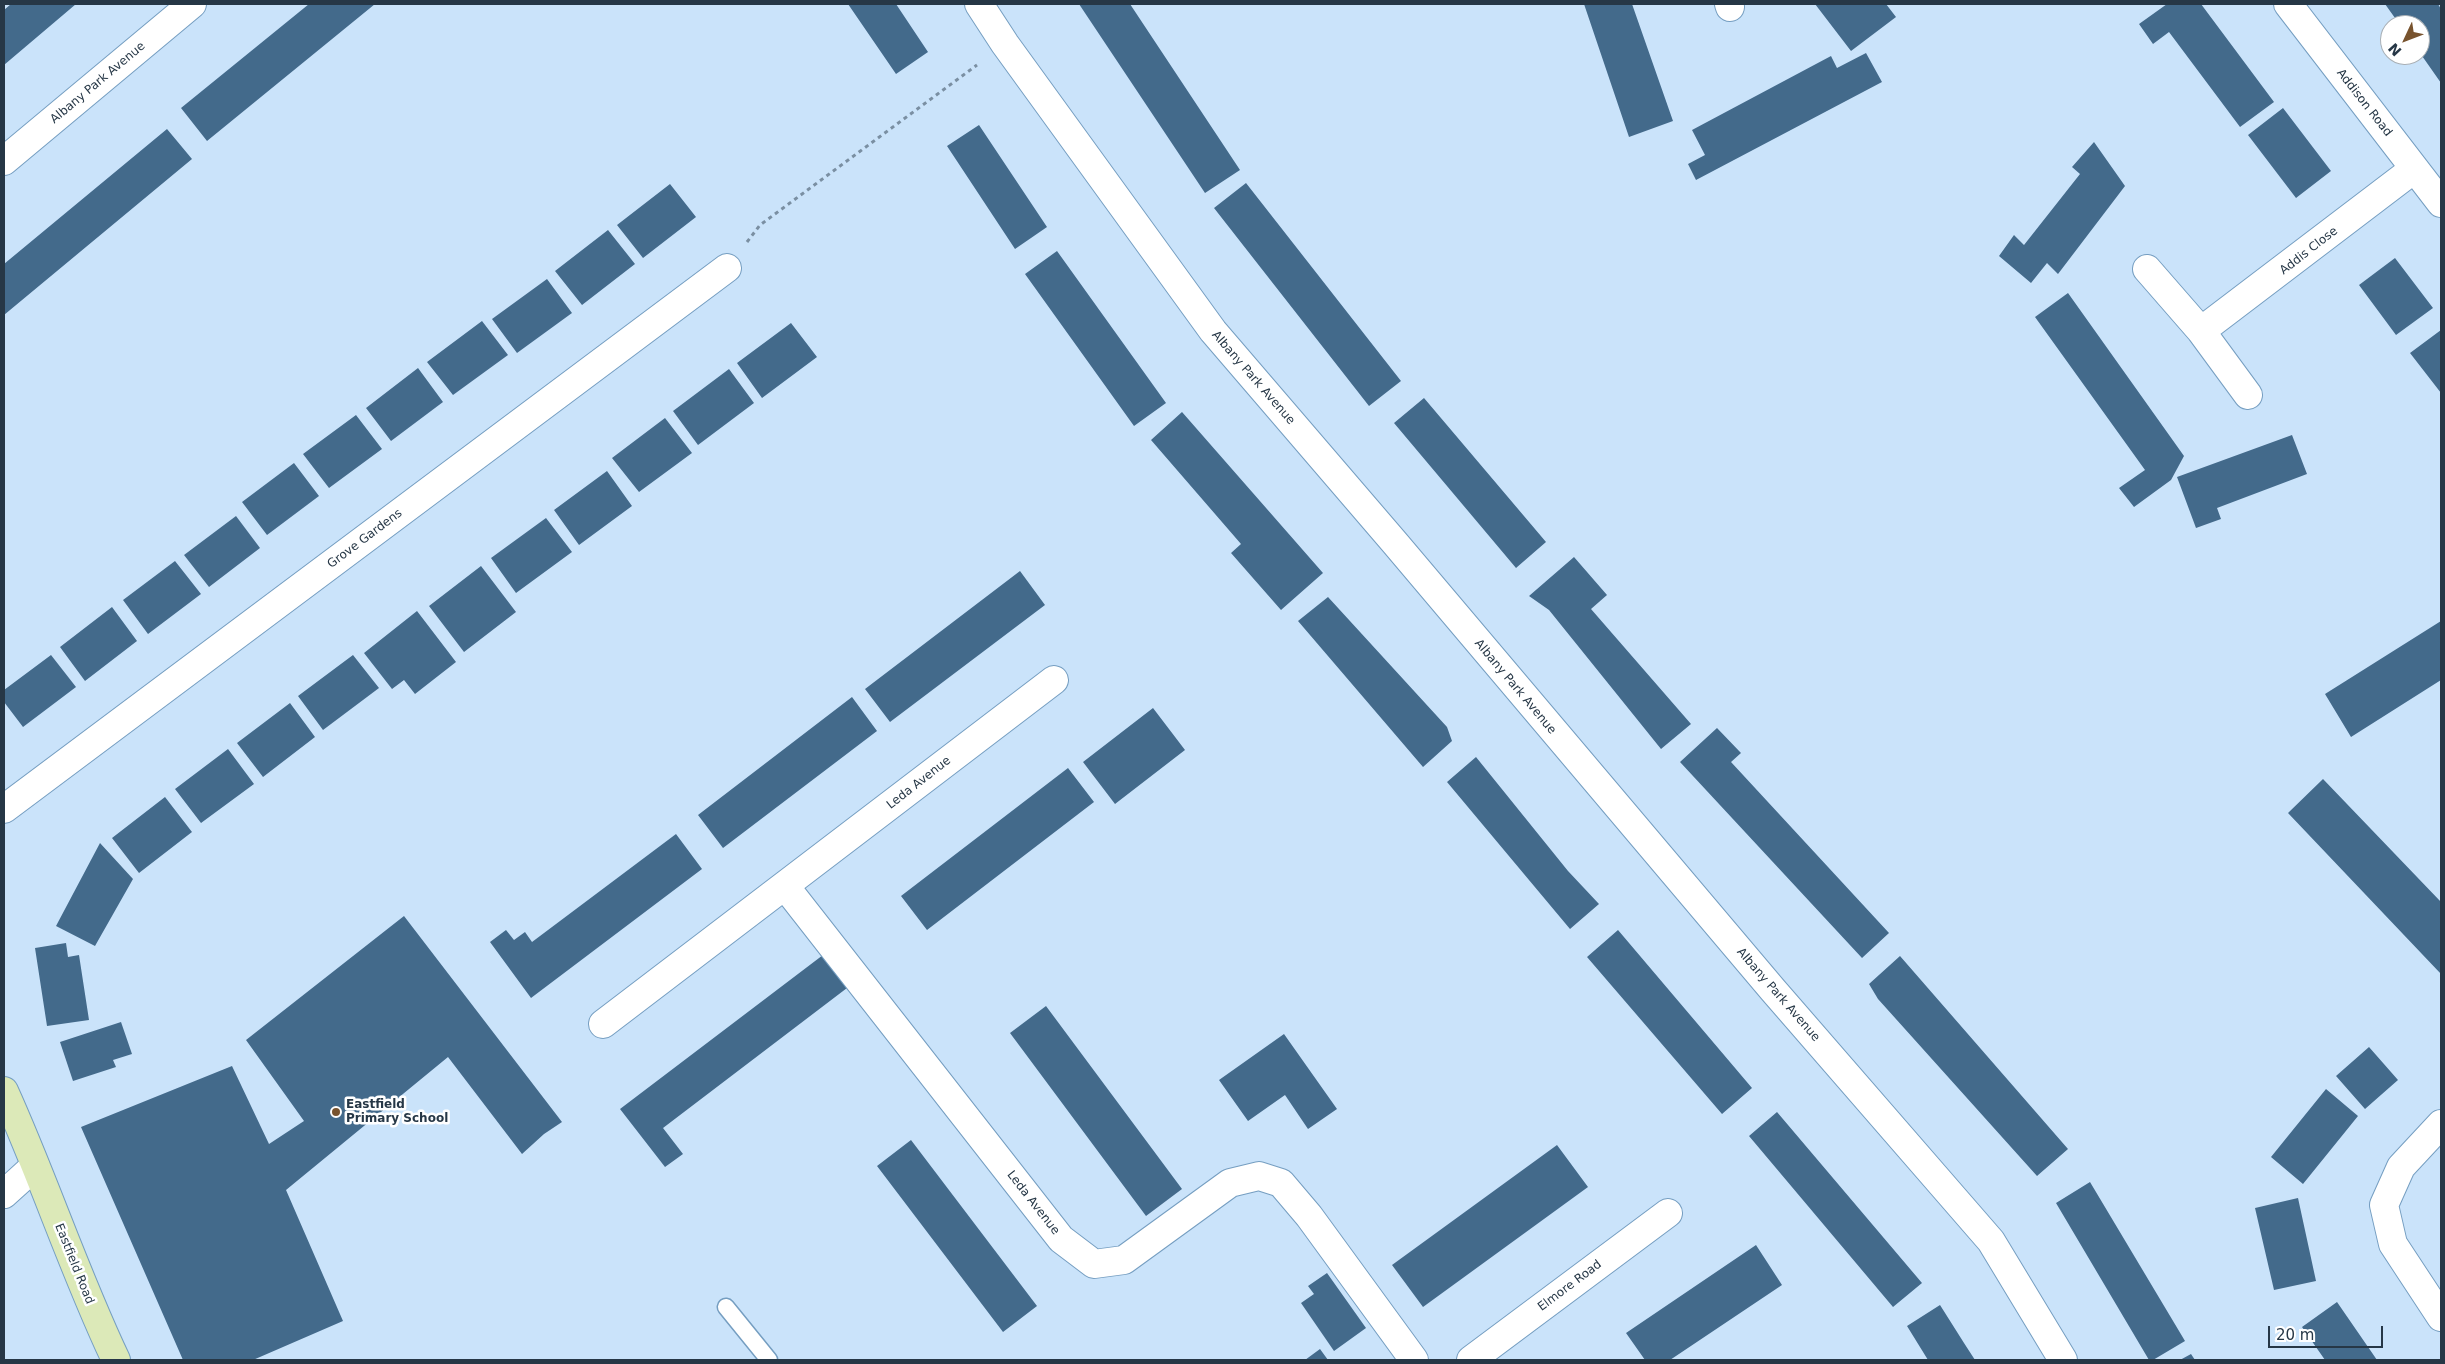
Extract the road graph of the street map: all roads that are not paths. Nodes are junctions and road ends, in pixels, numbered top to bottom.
1 (192, 4) edge
2 (979, 4) edge
3 (2288, 4) edge
4 (4, 161) edge
5 (2414, 169) junction
6 (2441, 203) edge
7 (727, 268) road end
8 (2147, 268) dead end
9 (2201, 331) junction
10 (2248, 395) dead end
11 (1054, 680) dead end
12 (4, 809) edge
13 (785, 886) junction
14 (603, 1024) dead end
15 (4, 1091) edge
16 (2441, 1124) edge
17 (35, 1166) junction
18 (4, 1194) edge
19 (1668, 1213) dead end
20 (726, 1307) dead end
21 (2441, 1317) edge
22 (116, 1360) edge
23 (769, 1360) edge
24 (1414, 1360) edge
25 (1471, 1360) edge
26 (2063, 1360) edge

1 - 4 street, Albany Park Avenue
2 - 26 street, Albany Park Avenue
3 - 5 street, Addison Road
5 - 6 street, Addison Road
5 - 9 street, Addis Close
7 - 12 street, Grove Gardens
8 - 9 street
9 - 10 street
11 - 13 street, Leda Avenue
13 - 14 street, Leda Avenue
13 - 24 street, Leda Avenue
15 - 17 street, Eastfield Road
16 - 21 street
17 - 18 street
17 - 22 street, Eastfield Road
19 - 25 street, Elmore Road
20 - 23 lane

